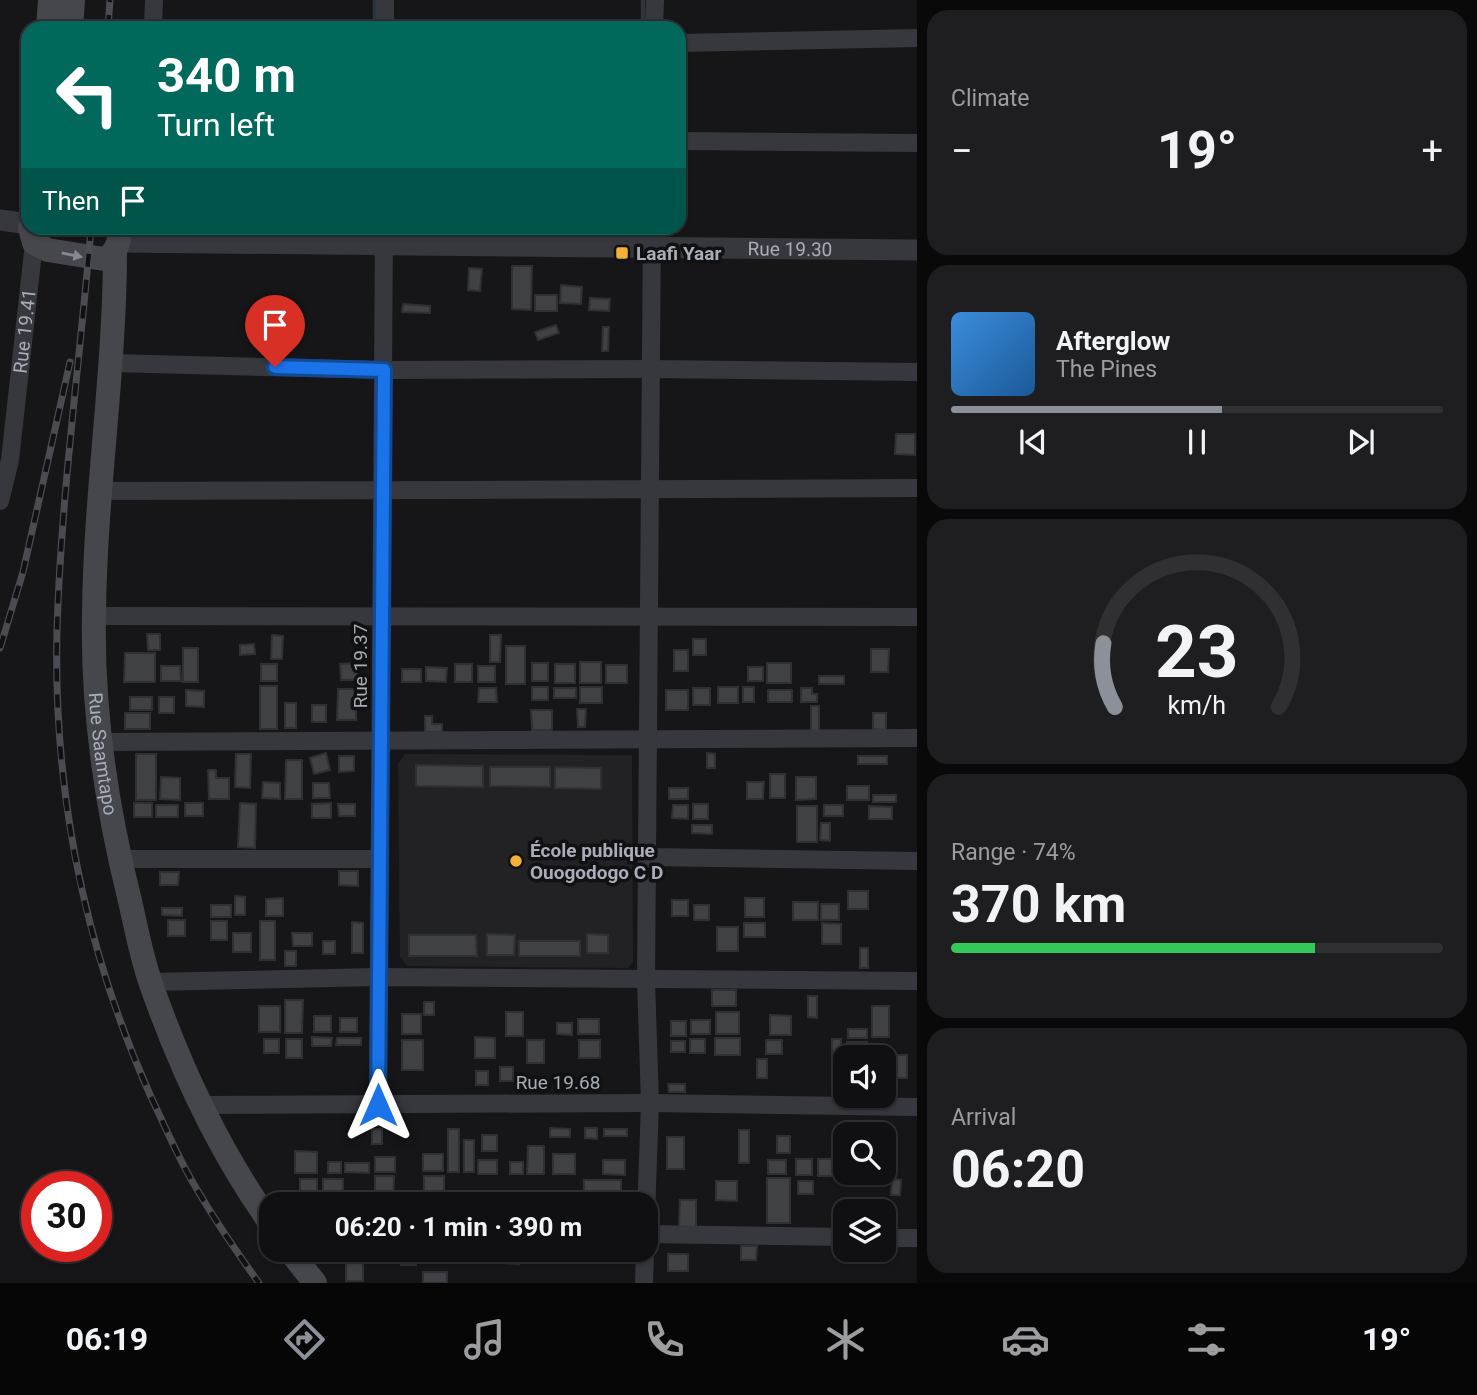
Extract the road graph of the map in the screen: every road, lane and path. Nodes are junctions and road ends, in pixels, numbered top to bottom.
1 (50, 0) edge
2 (73, 0) edge
3 (154, 0) edge
4 (385, 0) edge
5 (655, 0) edge
6 (48, 21) edge
7 (72, 21) edge
8 (153, 21) edge
9 (385, 21) edge
10 (654, 21) edge
11 (917, 38) edge
12 (686, 43) edge
13 (686, 141) edge
14 (917, 143) edge
15 (0, 220) edge
16 (21, 228) edge
17 (31, 235) edge
18 (34, 235) edge
19 (384, 236) edge
20 (652, 237) edge
21 (127, 238) edge
22 (917, 250) edge
23 (112, 363) junction
24 (650, 369) junction
25 (384, 370) junction
26 (917, 372) edge
27 (917, 488) edge
28 (383, 489) junction
29 (101, 491) junction
30 (650, 491) junction
31 (0, 501) edge
32 (382, 615) junction
33 (94, 616) junction
34 (649, 616) junction
35 (917, 617) edge
36 (648, 738) junction
37 (917, 738) edge
38 (381, 739) junction
39 (99, 742) junction
40 (647, 857) junction
41 (120, 859) junction
42 (380, 859) junction
43 (917, 861) edge
44 (377, 977) junction
45 (646, 980) junction
46 (917, 981) edge
47 (150, 982) junction
48 (650, 1103) junction
49 (199, 1105) junction
50 (378, 1105) junction
51 (917, 1107) edge
52 (647, 1192) edge
53 (259, 1207) edge
54 (658, 1234) edge
55 (833, 1237) edge
56 (896, 1238) edge
57 (917, 1238) edge
58 (298, 1262) edge
59 (645, 1262) edge
60 (315, 1283) edge
61 (645, 1283) edge

1 - 6 main road
2 - 7 main road
3 - 8 street
4 - 9 street
5 - 10 street
11 - 12 street
13 - 14 street
15 - 16 street
17 - 31 street, Rue 19.41
18 -> 21 main road
19 - 20 street, Rue 19.30
19 - 21 street, Rue 19.30
19 - 25 street, Rue 19.37
20 - 22 street, Rue 19.30
20 - 24 street
21 - 23 main road, Rue Saamtapo
23 - 25 street
23 - 29 main road, Rue Saamtapo
24 - 25 street
24 - 26 street
24 - 30 street
25 - 28 street, Rue 19.37
27 - 30 street
28 - 29 street
28 - 30 street
28 - 32 street, Rue 19.37
29 - 33 main road, Rue Saamtapo
30 - 34 street
32 - 33 street
32 - 34 street
32 - 38 street, Rue 19.37
33 - 39 main road, Rue Saamtapo
34 - 35 street
34 - 36 street
36 - 37 street
36 - 38 street
36 - 40 street
38 - 39 street
38 - 42 street, Rue 19.37
39 - 41 main road, Rue Saamtapo
40 - 43 street
40 - 45 street
41 - 42 street
41 - 47 main road, Rue Saamtapo
42 - 44 street, Rue 19.37
44 - 45 street
44 - 47 street
44 - 50 street, Rue 19.37
45 - 46 street
45 - 48 street
47 - 49 main road, Rue Saamtapo
48 - 50 street, Rue 19.68
48 - 51 street, Rue 19.68
48 - 52 street
49 - 50 street, Rue 19.68
49 - 53 main road, Rue Saamtapo
54 - 55 street
56 - 57 street
58 - 60 main road
59 - 61 street

